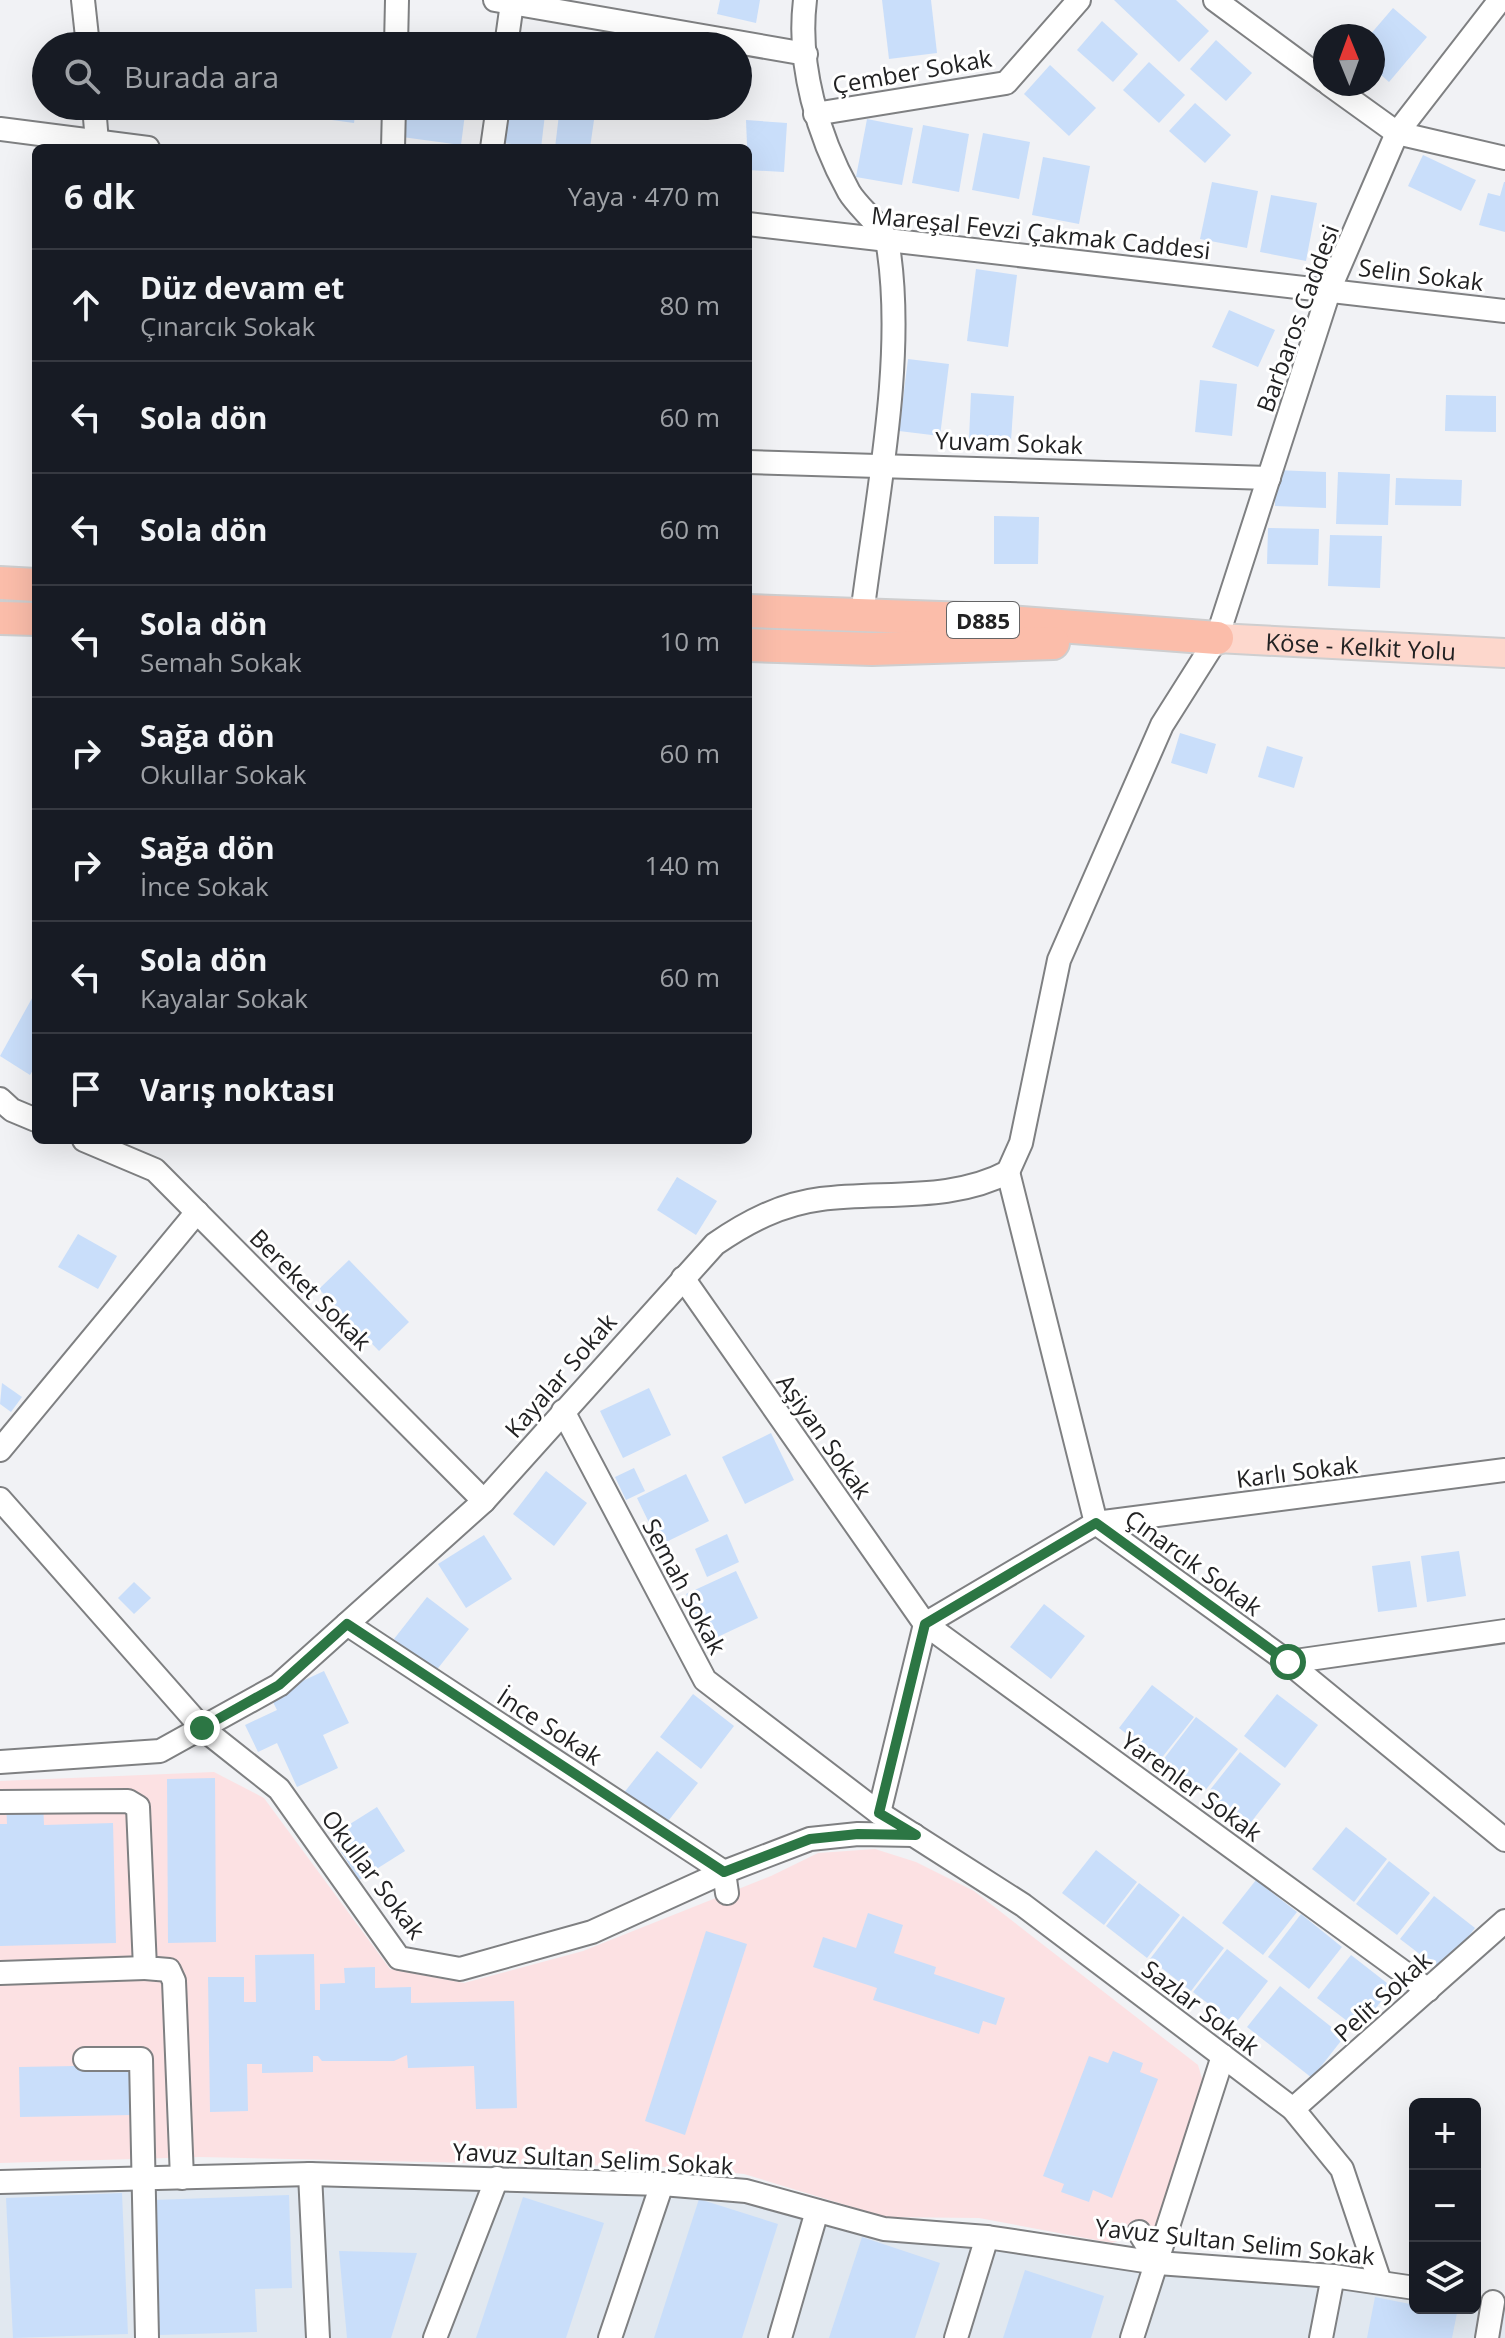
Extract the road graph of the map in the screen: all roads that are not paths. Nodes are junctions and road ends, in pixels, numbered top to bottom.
1 (83, 0) edge
2 (397, 0) edge
3 (805, 0) edge
4 (1079, 0) edge
5 (1215, 0) edge
6 (1500, 0) edge
7 (503, 2) edge
8 (86, 32) edge
9 (396, 32) edge
10 (505, 32) edge
11 (678, 32) edge
12 (752, 45) edge
13 (806, 54) junction
14 (1313, 72) edge
15 (1346, 96) edge
16 (815, 114) junction
17 (95, 120) edge
18 (394, 120) edge
19 (496, 120) edge
20 (0, 129) edge
21 (1397, 133) junction
22 (97, 142) junction
23 (114, 144) edge
24 (393, 144) edge
25 (493, 144) edge
26 (1505, 158) edge
27 (752, 225) edge
28 (888, 242) junction
29 (1330, 288) junction
30 (1505, 311) edge
31 (752, 462) edge
32 (880, 464) junction
33 (1269, 478) junction
34 (0, 583) edge
35 (32, 585) edge
36 (752, 611) edge
37 (862, 615) junction
38 (0, 618) edge
39 (32, 619) edge
40 (1217, 638) junction
41 (752, 645) edge
42 (1505, 653) edge
43 (0, 1099) edge
44 (32, 1118) edge
45 (93, 1144) edge
46 (1008, 1172) junction
47 (197, 1212) junction
48 (683, 1278) junction
49 (563, 1411) junction
50 (0, 1450) edge
51 (1505, 1470) edge
52 (0, 1499) edge
53 (484, 1501) junction
54 (1096, 1523) junction
55 (347, 1624) junction
56 (925, 1624) junction
57 (1505, 1631) edge
58 (1288, 1662) junction
59 (202, 1728) junction
60 (0, 1762) edge
61 (0, 1802) edge
62 (879, 1813) junction
63 (916, 1835) junction
64 (1505, 1840) edge
65 (726, 1883) junction
66 (1505, 1921) edge
67 (145, 1968) junction
68 (0, 1973) edge
69 (1428, 1990) junction
70 (1223, 2056) junction
71 (85, 2059) dead end
72 (1293, 2109) junction
73 (310, 2174) junction
74 (141, 2178) junction
75 (182, 2178) junction
76 (497, 2178) junction
77 (0, 2182) edge
78 (662, 2184) junction
79 (817, 2211) junction
80 (1139, 2232) dead end
81 (987, 2237) junction
82 (1158, 2263) junction
83 (1333, 2276) junction
84 (1380, 2282) junction
85 (1409, 2287) edge
86 (1491, 2303) edge
87 (147, 2338) edge
88 (318, 2338) edge
89 (435, 2338) edge
90 (610, 2338) edge
91 (780, 2338) edge
92 (956, 2338) edge
93 (1132, 2338) edge
94 (1321, 2338) edge
95 (1487, 2338) edge

1 - 8 street
2 - 9 street
3 - 13 street
4 - 16 street, Çember Sokak
5 - 14 street
6 - 21 street, Barbaros Caddesi
7 - 10 street
7 - 11 street
12 - 13 street
13 - 16 street
15 - 21 street
16 - 28 street
17 - 22 street
18 - 24 street
19 - 25 street
20 - 22 street
21 - 26 street
21 - 29 street, Barbaros Caddesi
22 - 23 street
27 - 28 street, Mareşal Fevzi Çakmak Caddesi
28 - 29 street, Mareşal Fevzi Çakmak Caddesi
28 - 32 street
29 - 30 street, Selin Sokak
29 - 33 street, Barbaros Caddesi
31 - 32 street, Yuvam Sokak
32 - 33 street, Yuvam Sokak
32 - 37 street
33 - 40 street, Barbaros Caddesi
34 - 35 highway
36 - 37 highway, D885
37 - 40 highway, D885
38 - 39 highway
40 - 41 highway, D885
40 - 42 main road, Köse - Kelkit Yolu / D885
40 - 46 street, Barbaros Caddesi
43 - 44 street
45 - 47 street, Bereket Sokak
46 - 48 street, Kayalar Sokak
46 - 54 street, Çınarcık Sokak
47 - 50 street
47 - 53 street, Bereket Sokak
48 - 49 street, Kayalar Sokak
48 - 56 street, Aşiyan Sokak
49 - 53 street, Kayalar Sokak
49 - 62 street, Semah Sokak
51 - 54 street, Karlı Sokak
52 - 59 street, Okullar Sokak
53 - 55 street, Kayalar Sokak
54 - 56 street
54 - 58 street, Çınarcık Sokak
55 - 59 street, Kayalar Sokak
55 - 65 street, İnce Sokak
56 - 62 street
56 - 69 street, Yarenler Sokak
57 - 58 street
58 - 64 street, Çınarcık Sokak
59 - 60 street
59 - 65 street, Okullar Sokak
61 - 67 street
62 - 63 street, Semah Sokak
63 - 65 street, Okullar Sokak
63 - 70 street, Sazlar Sokak
66 - 69 street, Pelit Sokak
67 - 68 street
67 - 75 street
69 - 72 street, Pelit Sokak
70 - 72 street, Sazlar Sokak
70 - 82 street
71 - 74 street
72 - 84 street, Sazlar Sokak
73 - 75 street, Yavuz Sultan Selim Sokak
73 - 76 street, Yavuz Sultan Selim Sokak
73 - 88 street
74 - 75 street, Yavuz Sultan Selim Sokak
74 - 77 street, Yavuz Sultan Selim Sokak
74 - 87 street
76 - 78 street, Yavuz Sultan Selim Sokak
76 - 89 street
78 - 79 street, Yavuz Sultan Selim Sokak
78 - 90 street
79 - 81 street, Yavuz Sultan Selim Sokak
79 - 91 street
80 - 82 street
81 - 82 street, Yavuz Sultan Selim Sokak
81 - 92 street
82 - 83 street, Yavuz Sultan Selim Sokak
82 - 93 street
83 - 84 street, Yavuz Sultan Selim Sokak
83 - 94 street
84 - 85 street, Yavuz Sultan Selim Sokak
86 - 95 street

